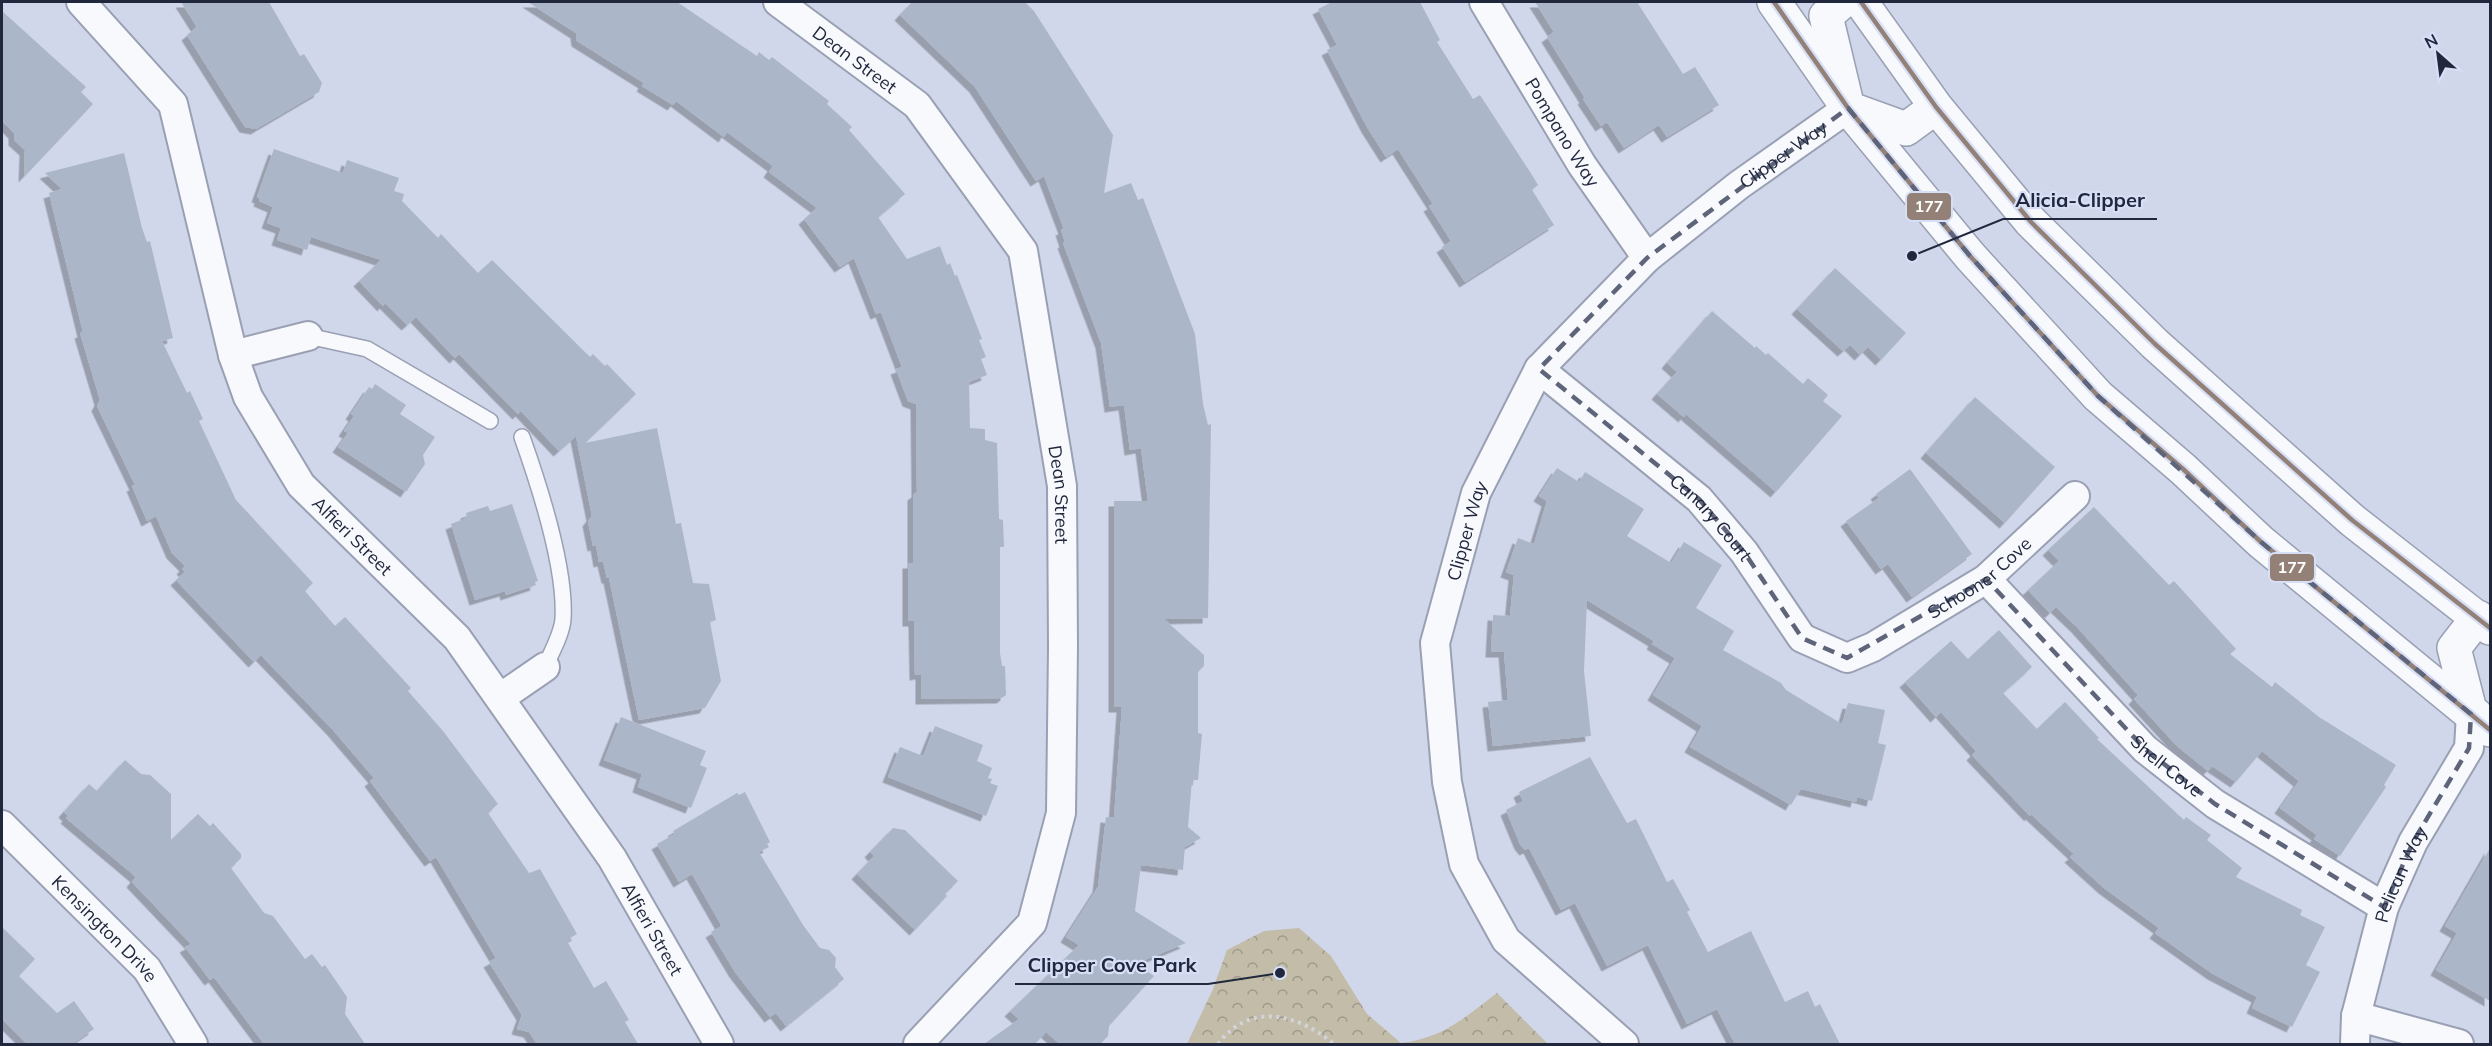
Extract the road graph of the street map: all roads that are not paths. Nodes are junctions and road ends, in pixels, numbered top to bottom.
1 (81, 2) edge
2 (778, 2) edge
3 (1484, 2) edge
4 (1774, 2) edge
5 (1842, 2) edge
6 (1861, 2) edge
7 (1936, 107) junction
8 (1848, 108) junction
9 (1647, 258) junction
10 (308, 336) joint
11 (233, 355) junction
12 (1539, 369) junction
13 (490, 421) dead end
14 (522, 437) dead end
15 (2075, 496) dead end
16 (1986, 579) junction
17 (2484, 623) edge
18 (1873, 647) joint
19 (545, 667) joint
20 (500, 698) junction
21 (2484, 720) edge
22 (2, 825) edge
23 (2384, 907) junction
24 (2356, 1016) junction
25 (193, 1044) edge
26 (719, 1044) edge
27 (918, 1044) edge
28 (1624, 1044) edge
29 (2355, 1044) edge
30 (2459, 1044) edge

1 - 11 street, Alfieri Street
2 - 27 street, Dean Street
3 - 9 street, Pompano Way
4 - 8 main road
5 - 8 main road
6 - 7 main road
7 - 8 main road
7 - 17 main road
8 - 9 street, Clipper Way
8 - 21 main road
9 - 12 street, Clipper Way
10 - 11 street
10 - 13 lane
11 - 20 street, Alfieri Street
12 - 18 street, Canary Court
12 - 28 street, Clipper Way
14 - 19 lane
15 - 16 street, Schooner Cove
16 - 18 street, Schooner Cove
16 - 23 street, Shell Cove
17 - 21 main road
19 - 20 street
20 - 26 street, Alfieri Street
21 - 23 street, Pelican Way
22 - 25 street, Kensington Drive
23 - 24 street, Pelican Way
24 - 29 street, Pelican Way
24 - 30 street

